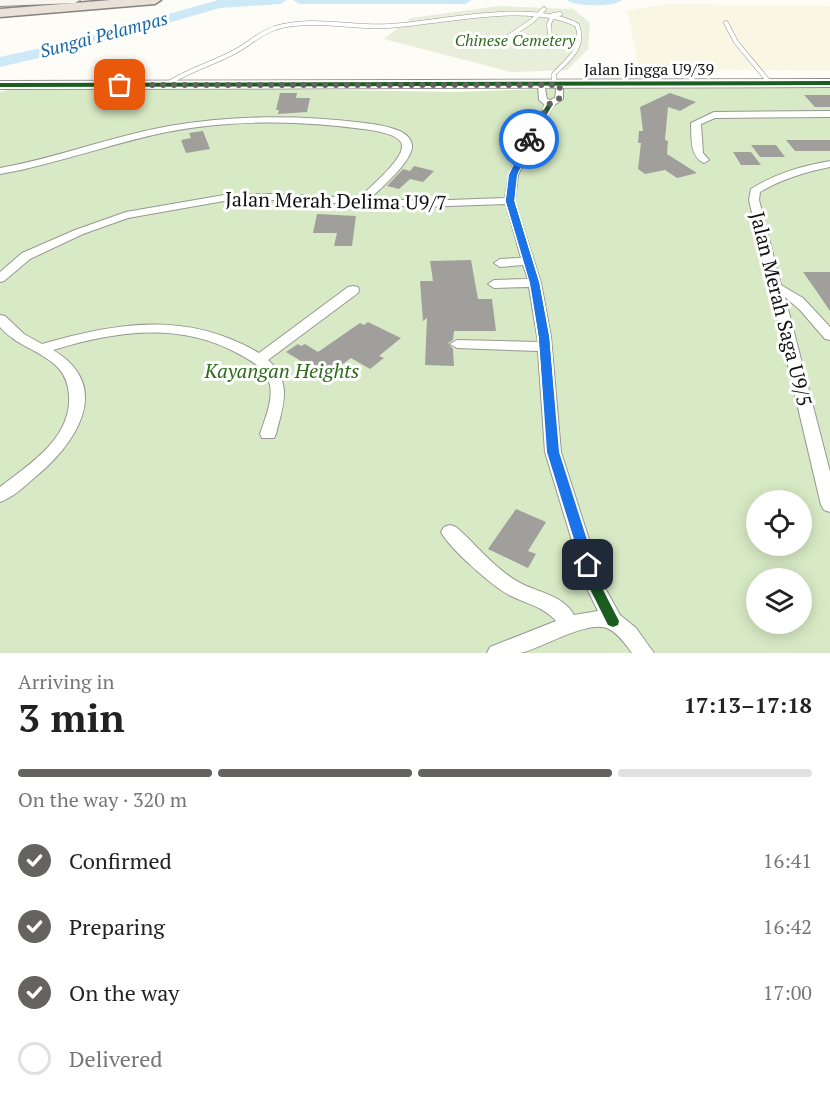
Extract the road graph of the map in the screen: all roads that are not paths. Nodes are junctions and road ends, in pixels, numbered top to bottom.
1 (75, 0) edge
2 (98, 0) edge
3 (154, 0) edge
4 (0, 3) edge
5 (544, 9) junction
6 (0, 11) edge
7 (568, 14) dead end
8 (726, 23) dead end
9 (508, 37) dead end
10 (578, 41) junction
11 (770, 83) junction
12 (830, 83) edge
13 (166, 84) junction
14 (0, 85) edge
15 (552, 85) junction
16 (549, 104) junction
17 (830, 114) edge
18 (704, 160) dead end
19 (830, 164) edge
20 (0, 171) edge
21 (362, 201) junction
22 (510, 201) junction
23 (528, 261) junction
24 (500, 262) dead end
25 (0, 278) edge
26 (535, 283) junction
27 (494, 284) dead end
28 (774, 286) junction
29 (353, 290) dead end
30 (0, 319) edge
31 (830, 336) edge
32 (457, 344) dead end
33 (544, 347) junction
34 (41, 349) junction
35 (259, 360) junction
36 (268, 434) dead end
37 (0, 496) edge
38 (830, 505) edge
39 (450, 532) dead end
40 (612, 621) junction
41 (569, 625) junction
42 (497, 653) edge
43 (644, 653) edge

1 - 4 street
2 - 6 highway
3 - 6 highway
5 - 9 lane
5 - 10 lane
5 - 13 lane
7 - 10 lane
8 - 11 lane
10 - 15 lane
11 - 12 street, Jalan Jingga U9/39
11 - 15 street, Jalan Jingga U9/39
13 - 14 street, Jalan Jingga U9/39
13 - 15 street, Jalan Jingga U9/39
15 - 16 street
15 - 16 street
16 - 22 street
17 - 18 street
19 - 28 street, Jalan Merah Saga U9/5
20 - 21 street
21 - 22 street, Jalan Merah Delima U9/7
21 - 25 street, Jalan Merah Delima U9/7
22 - 23 street
23 - 24 street
23 - 26 street
26 - 27 street
26 - 33 street
28 - 31 street
28 - 38 street, Jalan Merah Saga U9/5
29 - 35 street
30 - 34 street
32 - 33 street
33 - 40 street
34 - 35 street
34 - 37 street
35 - 36 street
39 - 41 street
40 - 41 street
40 - 43 street
41 - 42 street

